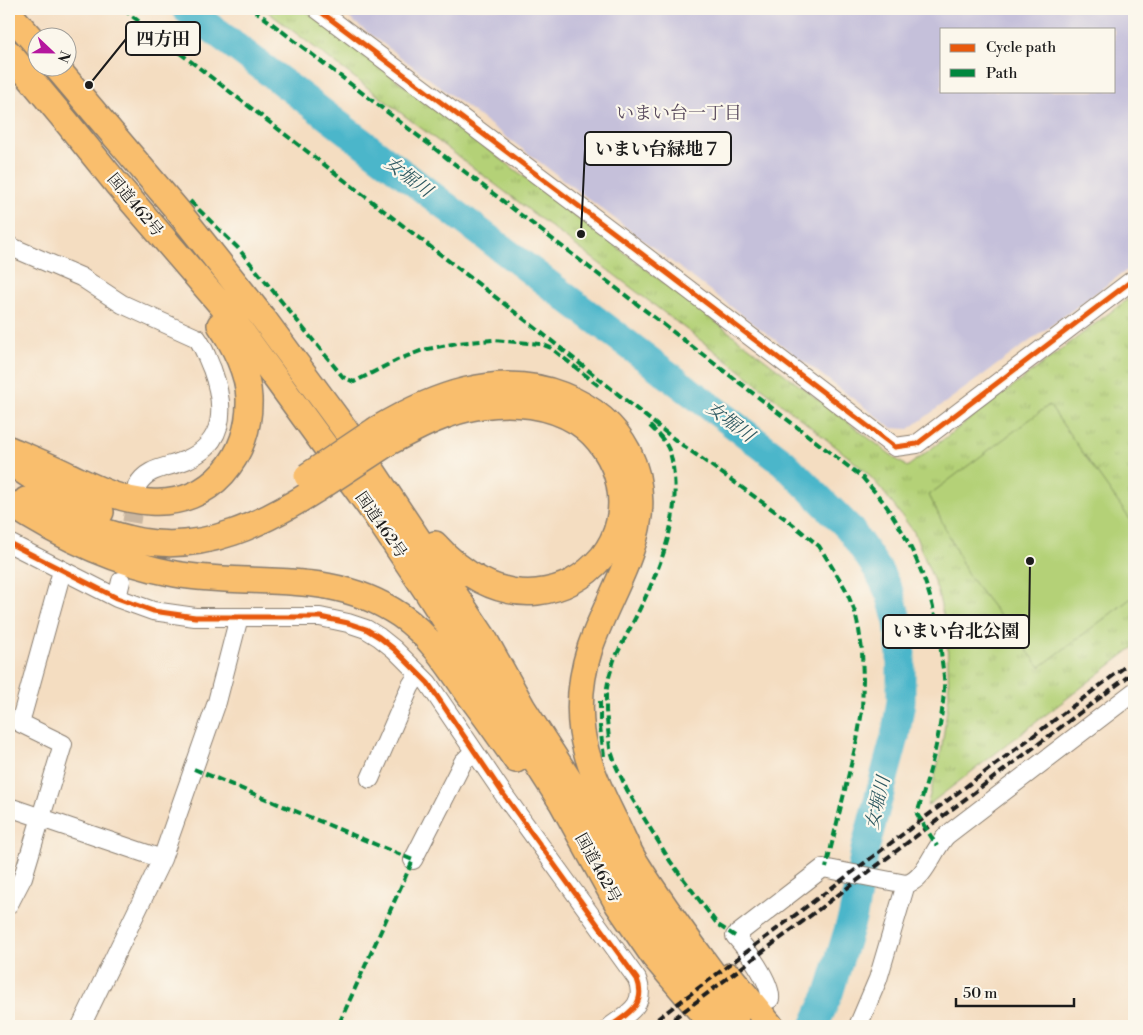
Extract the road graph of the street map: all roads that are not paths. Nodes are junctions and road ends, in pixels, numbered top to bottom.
1 (317, 9) edge
2 (9, 13) edge
3 (28, 35) edge
4 (9, 54) edge
5 (66, 78) edge
6 (116, 183) junction
7 (9, 246) edge
8 (1134, 280) edge
9 (263, 318) junction
10 (382, 436) junction
11 (9, 448) edge
12 (9, 462) edge
13 (312, 483) junction
14 (137, 486) tunnel mouth
15 (9, 492) edge
16 (9, 503) edge
17 (9, 543) edge
18 (62, 571) junction
19 (239, 617) junction
20 (418, 674) junction
21 (1134, 692) edge
22 (474, 751) junction
23 (370, 778) dead end
24 (605, 802) junction
25 (9, 807) edge
26 (42, 818) junction
27 (162, 860) junction
28 (413, 860) dead end
29 (903, 884) junction
30 (9, 904) edge
31 (618, 905) junction
32 (770, 999) dead end
33 (81, 1026) edge
34 (611, 1026) edge
35 (713, 1026) edge
36 (736, 1026) edge
37 (771, 1026) edge
38 (858, 1026) edge

1 - 8 street
2 - 3 highway
4 - 6 highway, 国道462号
5 - 9 highway, 国道462号
6 - 11 highway
6 - 31 highway, 国道462号
7 - 14 street
9 - 10 highway
9 - 36 highway, 国道462号
10 - 13 highway, bridge
10 - 24 highway
12 - 13 highway
13 - 15 highway
16 - 31 highway
17 - 18 street
18 - 19 street
18 - 26 street
19 - 20 street
19 - 27 street
20 - 22 street
20 - 23 street
21 - 29 street
22 - 28 street
22 - 34 street
24 - 36 highway
24 - 37 highway
25 - 26 street
26 - 27 street
26 - 30 street
27 - 33 street
29 - 32 street
29 - 38 street
31 - 35 highway, 国道462号

